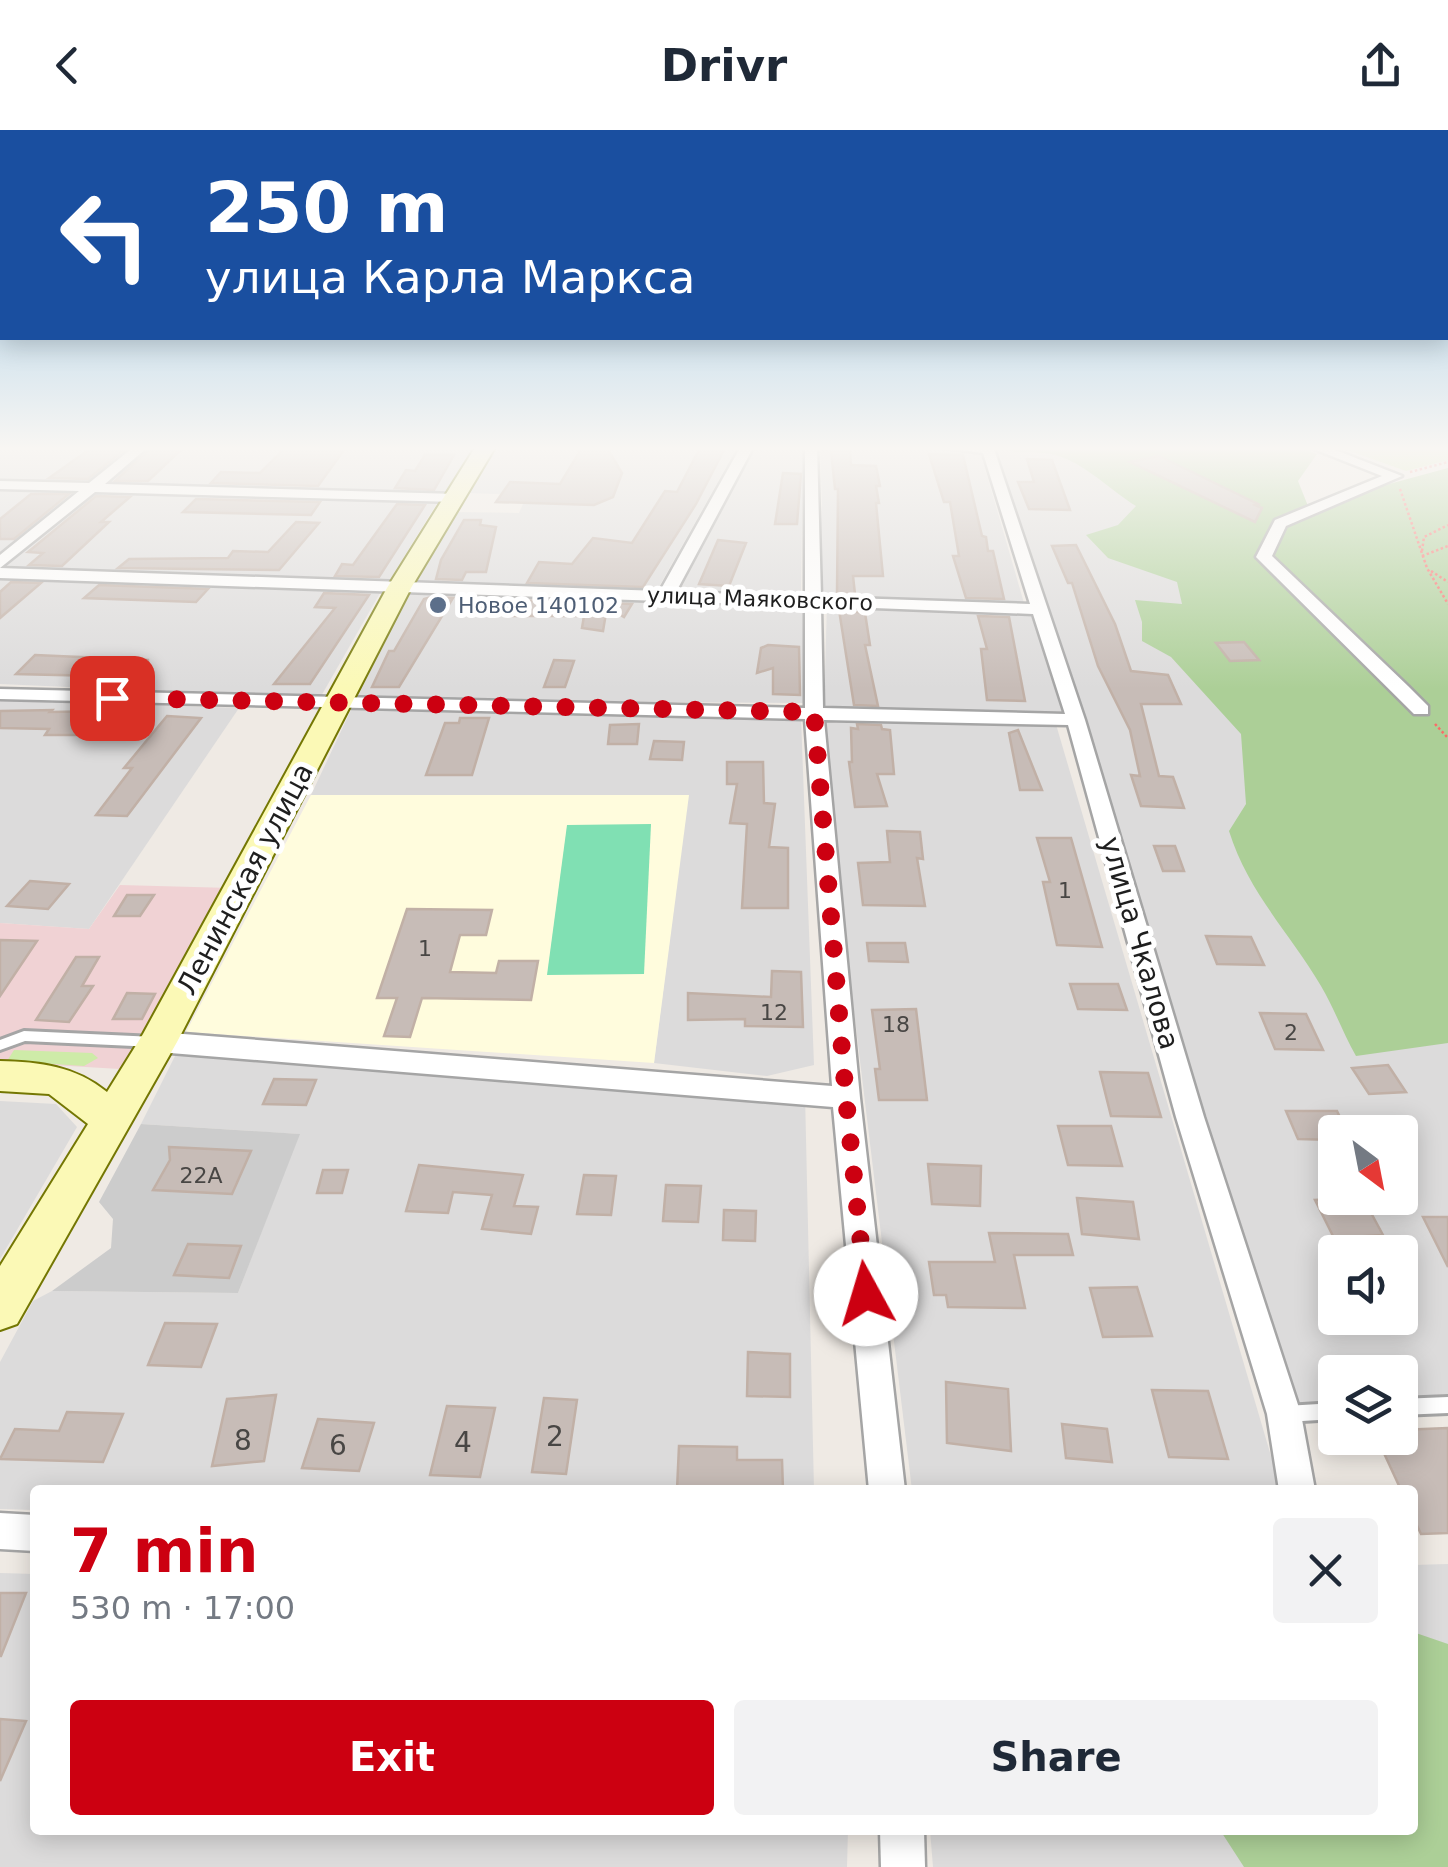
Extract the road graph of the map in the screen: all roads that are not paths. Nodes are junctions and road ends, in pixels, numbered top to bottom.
1 (43, 527) edge
2 (438, 527) edge
3 (703, 527) edge
4 (812, 527) edge
5 (1013, 527) edge
6 (1278, 527) edge
7 (0, 564) edge
8 (0, 573) edge
9 (399, 588) junction
10 (666, 595) junction
11 (812, 601) junction
12 (1040, 609) junction
13 (0, 694) edge
14 (338, 705) junction
15 (1421, 710) dead end
16 (814, 712) junction
17 (1076, 720) junction
18 (158, 1042) junction
19 (0, 1045) edge
20 (0, 1076) edge
21 (846, 1098) junction
22 (109, 1120) junction
23 (0, 1309) edge
24 (1448, 1404) edge
25 (1418, 1406) edge
26 (1318, 1412) edge
27 (1284, 1414) junction
28 (886, 1485) edge
29 (1295, 1485) edge
30 (0, 1531) edge
31 (30, 1532) edge
32 (902, 1835) edge
33 (904, 1867) edge

1 - 7 street
2 - 9 street, Ленинская улица
3 - 10 street
4 - 11 street
5 - 12 street, улица Чкалова
6 - 15 street
8 - 9 street, улица Маяковского
9 - 10 street, улица Маяковского
9 - 14 street, Ленинская улица
10 - 11 street, улица Маяковского
11 - 12 street, улица Маяковского
11 - 16 street
12 - 17 street, улица Чкалова
13 - 14 street
14 - 16 street
14 - 18 street, Ленинская улица
16 - 17 street
16 - 21 street
17 - 27 street, улица Чкалова
18 - 19 lane
18 - 21 street
18 - 22 street, Ленинская улица
20 - 22 street
21 - 28 street
22 - 23 street, Ленинская улица
24 - 25 lane
26 - 27 lane
27 - 29 street, улица Чкалова
30 - 31 street
32 - 33 street

